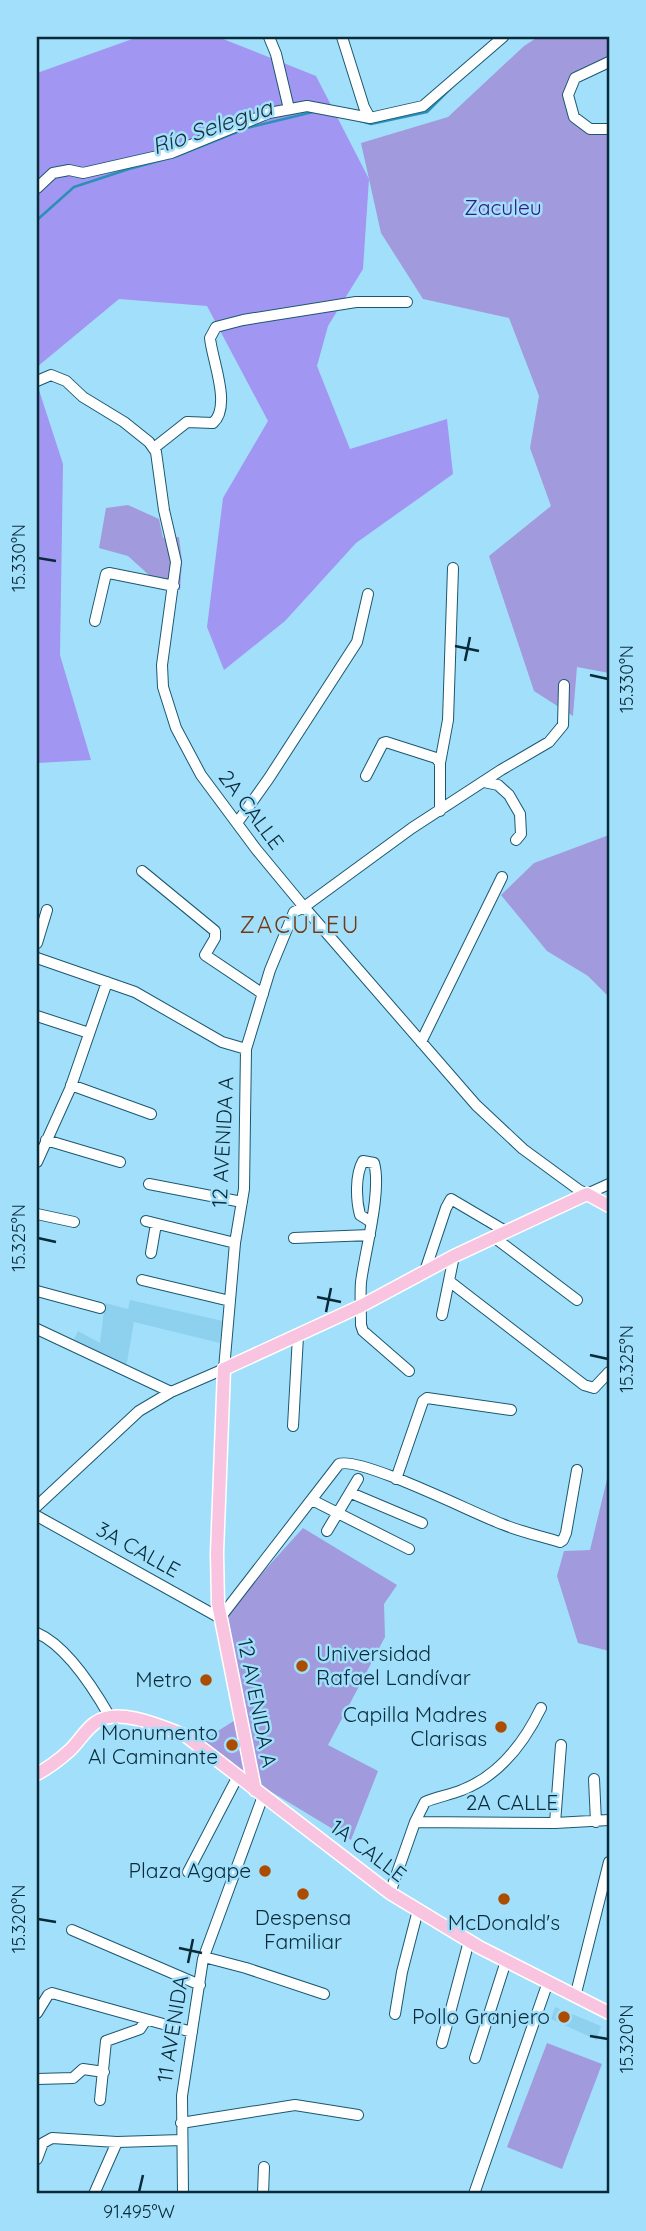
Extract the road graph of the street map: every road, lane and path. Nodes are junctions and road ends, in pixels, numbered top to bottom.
1 (269, 37) edge
2 (342, 37) edge
3 (503, 37) edge
4 (609, 62) edge
5 (289, 109) junction
6 (370, 118) junction
7 (609, 129) edge
8 (37, 188) edge
9 (407, 302) dead end
10 (37, 381) edge
11 (154, 447) junction
12 (453, 568) dead end
13 (174, 586) junction
14 (368, 593) dead end
15 (95, 621) dead end
16 (564, 685) dead end
17 (440, 763) junction
18 (366, 776) dead end
19 (484, 782) junction
20 (439, 811) junction
21 (237, 823) junction
22 (516, 840) dead end
23 (142, 871) dead end
24 (502, 877) dead end
25 (304, 907) junction
26 (47, 910) dead end
27 (37, 943) edge
28 (37, 958) edge
29 (107, 982) junction
30 (263, 994) junction
31 (37, 1016) edge
32 (89, 1033) junction
33 (421, 1042) junction
34 (246, 1049) junction
35 (71, 1085) junction
36 (151, 1114) dead end
37 (46, 1140) junction
38 (38, 1157) edge
39 (120, 1162) dead end
40 (149, 1184) dead end
41 (609, 1184) edge
42 (587, 1194) junction
43 (242, 1202) junction
44 (609, 1206) edge
45 (37, 1214) edge
46 (74, 1222) dead end
47 (371, 1222) junction
48 (507, 1232) junction
49 (370, 1235) junction
50 (294, 1238) dead end
51 (495, 1238) junction
52 (235, 1243) junction
53 (151, 1253) dead end
54 (454, 1256) junction
55 (425, 1271) junction
56 (142, 1280) dead end
57 (449, 1281) junction
58 (37, 1291) edge
59 (577, 1300) dead end
60 (230, 1301) junction
61 (361, 1306) junction
62 (100, 1308) dead end
63 (442, 1315) dead end
64 (37, 1329) edge
65 (298, 1336) junction
66 (224, 1369) junction
67 (409, 1371) dead end
68 (609, 1372) edge
69 (171, 1392) junction
70 (511, 1410) dead end
71 (293, 1426) dead end
72 (577, 1470) dead end
73 (358, 1479) dead end
74 (396, 1479) junction
75 (351, 1493) junction
76 (312, 1500) junction
77 (37, 1506) edge
78 (338, 1513) junction
79 (37, 1516) edge
80 (422, 1522) dead end
81 (327, 1531) dead end
82 (408, 1549) dead end
83 (220, 1618) junction
84 (37, 1633) edge
85 (541, 1708) dead end
86 (110, 1717) junction
87 (561, 1745) dead end
88 (37, 1774) edge
89 (238, 1776) junction
90 (594, 1779) dead end
91 (259, 1793) junction
92 (609, 1820) edge
93 (415, 1822) junction
94 (596, 1822) junction
95 (555, 1823) junction
96 (609, 1862) edge
97 (188, 1872) dead end
98 (390, 1893) junction
99 (418, 1910) junction
100 (72, 1930) dead end
101 (470, 1941) junction
102 (204, 1957) junction
103 (506, 1961) junction
104 (548, 1982) junction
105 (200, 1985) junction
106 (324, 1994) dead end
107 (575, 1997) junction
108 (37, 2013) edge
109 (609, 2013) edge
110 (395, 2014) dead end
111 (146, 2020) junction
112 (192, 2032) junction
113 (442, 2043) dead end
114 (475, 2059) dead end
115 (104, 2072) junction
116 (37, 2079) edge
117 (100, 2100) dead end
118 (358, 2115) dead end
119 (181, 2123) junction
120 (182, 2140) junction
121 (117, 2142) junction
122 (40, 2143) edge
123 (37, 2159) edge
124 (264, 2167) dead end
125 (94, 2194) edge
126 (183, 2194) edge
127 (263, 2194) edge
128 (474, 2194) edge

1 - 5 street
2 - 6 street
3 - 6 street
4 - 7 street
5 - 6 street
5 - 8 street
9 - 11 street
10 - 11 street
11 - 13 street, 2A CALLE
12 - 17 street
13 - 15 street
13 - 21 street, 2A CALLE
14 - 21 street
16 - 19 street, 12 AVENIDA A
17 - 18 street
17 - 20 street
19 - 20 street, 12 AVENIDA A
19 - 22 street
20 - 25 street, 12 AVENIDA A
21 - 25 street, 2A CALLE
23 - 30 street
24 - 33 street
25 - 30 street, 12 AVENIDA A
25 - 33 street, 2A CALLE
26 - 27 street
28 - 29 street
29 - 32 street
29 - 34 street
30 - 34 street, 12 AVENIDA A
31 - 32 street
32 - 35 street
33 - 42 street, 2A CALLE
34 - 43 street, 12 AVENIDA A
35 - 36 street
35 - 37 street
37 - 38 street
37 - 39 street
40 - 43 street
41 - 42 street
42 - 44 main road, 2A CALLE
42 - 48 main road
43 - 52 street, 12 AVENIDA A
45 - 46 street
47 - 47 street
47 - 49 street
48 - 51 main road
48 - 55 street
49 - 50 street
49 - 61 street
51 - 54 main road
51 - 59 street
52 - 53 street
52 - 60 street, 12 AVENIDA A
54 - 55 main road
54 - 57 street
55 - 61 main road
56 - 60 street
57 - 63 street
57 - 68 street
58 - 62 street
60 - 66 street, 12 AVENIDA A
61 - 65 main road
61 - 67 street
64 - 69 street
65 - 66 main road
65 - 71 street
66 - 69 street
66 - 83 main road, 12 AVENIDA A
69 - 77 street
70 - 74 street
72 - 74 street
73 - 75 street
74 - 76 street
75 - 78 street
75 - 80 street
76 - 78 street
76 - 83 street
78 - 81 street
78 - 82 street
79 - 83 street, 3A CALLE
83 - 91 main road, 12 AVENIDA A
84 - 86 street
85 - 93 street
86 - 88 main road
86 - 89 main road, 1A CALLE
87 - 95 street
89 - 91 main road, 1A CALLE
89 - 97 street
90 - 94 street
91 - 98 main road, 1A CALLE
91 - 102 street, 11 AVENIDA
92 - 94 street, 2A CALLE
93 - 95 street, 2A CALLE
93 - 98 street
94 - 95 street, 2A CALLE
96 - 107 street
98 - 99 main road, 1A CALLE
99 - 101 main road, 1A CALLE
99 - 110 street
100 - 105 street
101 - 103 main road, 1A CALLE
101 - 113 street
102 - 105 street, 11 AVENIDA
102 - 106 street
103 - 104 main road, 1A CALLE
103 - 114 street
104 - 107 main road, 1A CALLE
104 - 128 street
105 - 112 street, 11 AVENIDA
107 - 109 main road, 1A CALLE
108 - 111 street
111 - 112 street
111 - 115 street
112 - 119 street, 11 AVENIDA
115 - 116 street
115 - 117 street
118 - 119 street
119 - 120 street, 11 AVENIDA
120 - 121 street
120 - 126 street, 11 AVENIDA
121 - 122 street
121 - 125 street
122 - 123 street
124 - 127 street

